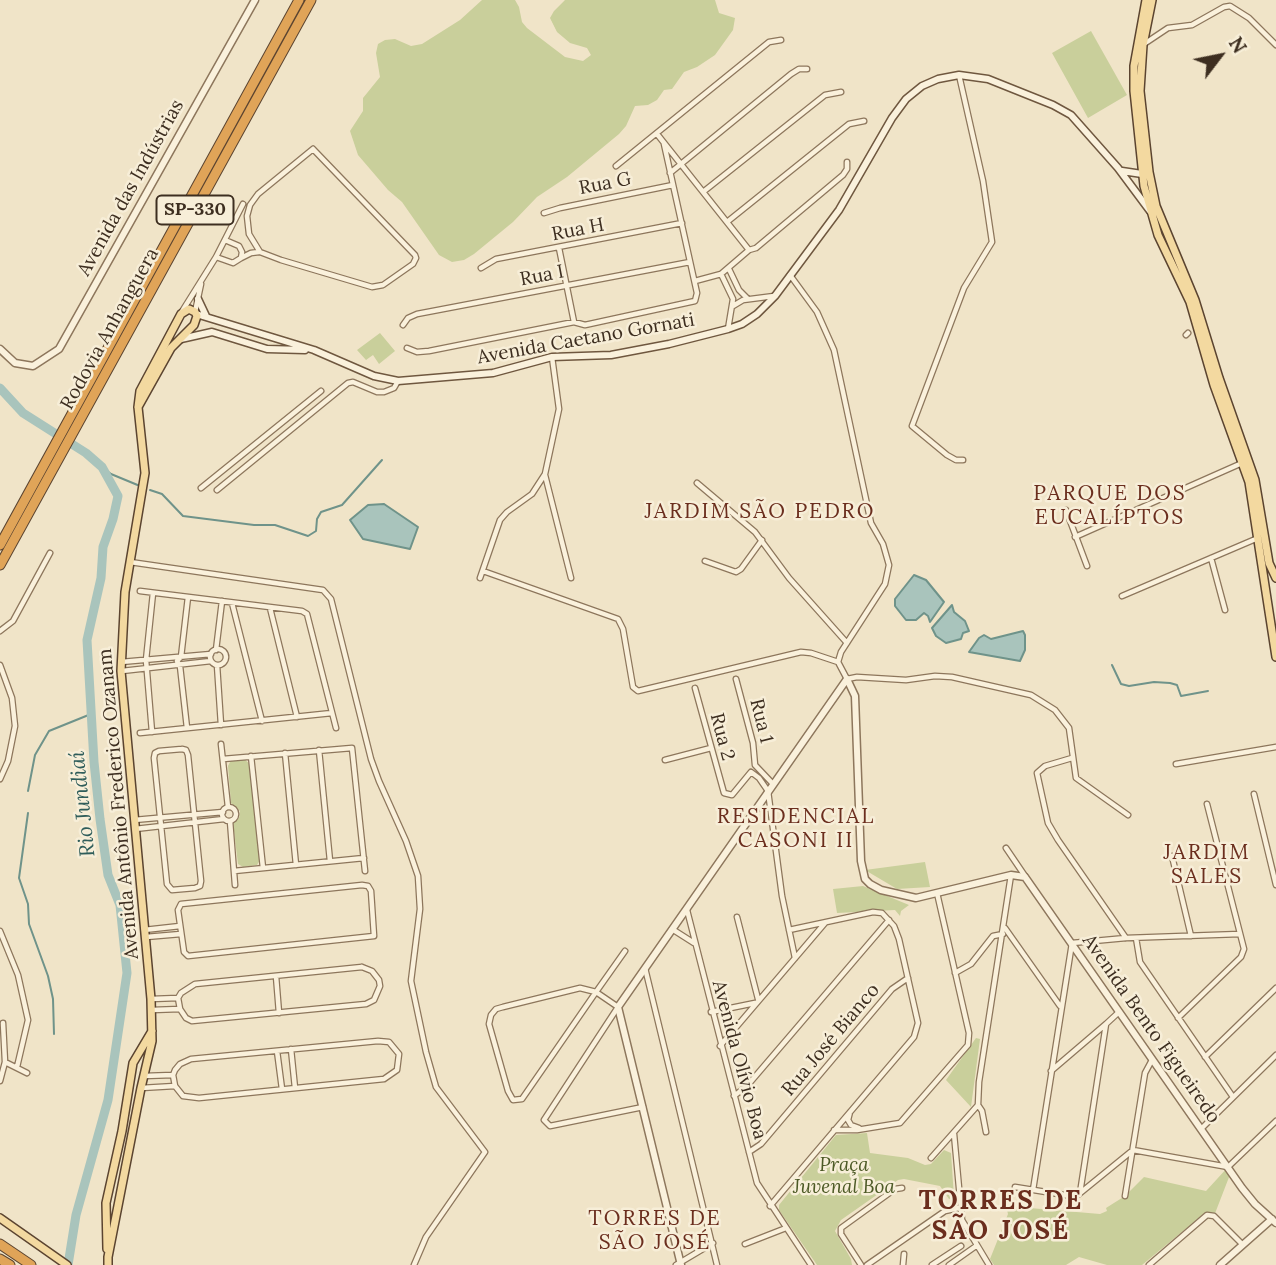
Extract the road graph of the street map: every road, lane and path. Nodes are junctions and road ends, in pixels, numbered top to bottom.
1 (255, 0) edge
2 (299, 0) edge
3 (311, 0) edge
4 (1146, 0) edge
5 (1152, 0) edge
6 (781, 40) dead end
7 (1143, 45) junction
8 (1276, 45) edge
9 (807, 69) dead end
10 (959, 75) junction
11 (841, 92) dead end
12 (864, 121) dead end
13 (657, 134) junction
14 (664, 144) junction
15 (847, 162) dead end
16 (680, 164) junction
17 (616, 166) dead end
18 (1120, 171) junction
19 (670, 173) junction
20 (1138, 174) junction
21 (1130, 184) junction
22 (673, 185) junction
23 (703, 192) junction
24 (243, 204) dead end
25 (1153, 208) junction
26 (544, 213) dead end
27 (727, 222) junction
28 (682, 223) junction
29 (249, 234) junction
30 (225, 240) junction
31 (236, 244) junction
32 (559, 248) junction
33 (750, 250) junction
34 (260, 252) junction
35 (216, 257) junction
36 (241, 258) junction
37 (690, 262) junction
38 (481, 268) dead end
39 (729, 268) junction
40 (721, 274) junction
41 (790, 275) junction
42 (201, 279) junction
43 (695, 281) junction
44 (567, 285) junction
45 (775, 296) junction
46 (198, 299) junction
47 (749, 300) junction
48 (733, 306) junction
49 (196, 313) junction
50 (181, 314) junction
51 (206, 316) junction
52 (573, 321) junction
53 (403, 325) dead end
54 (173, 328) junction
55 (727, 328) junction
56 (273, 337) junction
57 (181, 339) junction
58 (407, 348) dead end
59 (0, 349) edge
60 (267, 349) junction
61 (314, 350) junction
62 (552, 357) junction
63 (158, 363) junction
64 (374, 376) junction
65 (398, 381) junction
66 (369, 390) junction
67 (326, 402) junction
68 (75, 418) junction
69 (963, 460) dead end
70 (1242, 463) junction
71 (545, 474) junction
72 (215, 476) junction
73 (697, 483) dead end
74 (223, 485) junction
75 (201, 488) dead end
76 (217, 490) dead end
77 (1066, 510) dead end
78 (1075, 537) junction
79 (1258, 537) junction
80 (762, 540) junction
81 (0, 545) edge
82 (50, 552) dead end
83 (1211, 558) junction
84 (705, 561) dead end
85 (130, 562) junction
86 (0, 565) edge
87 (1087, 566) dead end
88 (483, 571) junction
89 (480, 578) dead end
90 (571, 578) dead end
91 (1276, 578) edge
92 (140, 591) dead end
93 (153, 593) junction
94 (1122, 596) dead end
95 (188, 597) junction
96 (1276, 597) edge
97 (222, 601) junction
98 (232, 603) junction
99 (1267, 605) junction
100 (270, 608) junction
101 (1225, 610) dead end
102 (1271, 630) junction
103 (0, 631) edge
104 (1276, 639) edge
105 (847, 642) junction
106 (216, 650) junction
107 (211, 654) junction
108 (181, 657) junction
109 (1276, 657) edge
110 (146, 660) junction
111 (211, 661) junction
112 (121, 662) junction
113 (838, 662) junction
114 (0, 665) edge
115 (217, 665) junction
116 (180, 666) junction
117 (146, 669) junction
118 (121, 671) junction
119 (736, 679) dead end
120 (847, 679) junction
121 (695, 688) dead end
122 (332, 713) junction
123 (298, 717) junction
124 (262, 721) junction
125 (221, 725) junction
126 (187, 728) junction
127 (336, 728) dead end
128 (152, 732) junction
129 (140, 733) dead end
130 (221, 744) dead end
131 (1276, 747) edge
132 (711, 748) junction
133 (319, 750) junction
134 (285, 753) junction
135 (251, 756) junction
136 (1072, 758) junction
137 (223, 759) junction
138 (664, 760) dead end
139 (1176, 764) dead end
140 (755, 770) junction
141 (0, 779) edge
142 (771, 787) junction
143 (1254, 794) dead end
144 (1207, 804) dead end
145 (228, 807) junction
146 (223, 812) junction
147 (194, 814) junction
148 (1128, 815) dead end
149 (161, 818) junction
150 (227, 820) junction
151 (195, 822) junction
152 (134, 825) junction
153 (162, 827) junction
154 (1006, 848) dead end
155 (1172, 856) dead end
156 (364, 858) junction
157 (330, 861) junction
158 (296, 865) junction
159 (263, 868) junction
160 (234, 871) junction
161 (365, 871) dead end
162 (1011, 875) junction
163 (1025, 877) junction
164 (236, 885) dead end
165 (1276, 885) edge
166 (937, 894) junction
167 (687, 907) junction
168 (737, 917) dead end
169 (889, 919) junction
170 (825, 922) junction
171 (180, 926) junction
172 (672, 929) junction
173 (789, 930) junction
174 (1004, 930) junction
175 (0, 931) edge
176 (144, 934) junction
177 (181, 934) junction
178 (1241, 934) junction
179 (1191, 936) junction
180 (1126, 939) junction
181 (1136, 939) junction
182 (694, 943) junction
183 (1072, 943) junction
184 (625, 951) dead end
185 (795, 958) junction
186 (645, 968) junction
187 (954, 973) junction
188 (276, 976) junction
189 (908, 978) junction
190 (1276, 988) edge
191 (596, 992) junction
192 (178, 998) junction
193 (151, 999) junction
194 (757, 1001) junction
195 (618, 1007) junction
196 (1061, 1007) junction
197 (180, 1009) junction
198 (152, 1010) junction
199 (711, 1012) junction
200 (1119, 1012) junction
201 (279, 1013) junction
202 (1178, 1018) junction
203 (3, 1023) dead end
204 (1106, 1024) junction
205 (152, 1030) junction
206 (720, 1045) junction
207 (291, 1049) junction
208 (277, 1051) junction
209 (1205, 1057) junction
210 (1275, 1057) edge
211 (1152, 1060) junction
212 (5, 1062) junction
213 (132, 1066) junction
214 (17, 1067) junction
215 (1051, 1072) junction
216 (27, 1073) dead end
217 (145, 1074) junction
218 (173, 1075) junction
219 (157, 1076) junction
220 (0, 1081) edge
221 (175, 1086) junction
222 (141, 1088) junction
223 (156, 1088) junction
224 (295, 1088) junction
225 (282, 1089) junction
226 (734, 1096) junction
227 (1233, 1097) junction
228 (978, 1105) junction
229 (643, 1107) junction
230 (851, 1108) junction
231 (1276, 1121) edge
232 (864, 1128) junction
233 (1201, 1129) junction
234 (834, 1130) junction
235 (986, 1132) dead end
236 (954, 1134) junction
237 (1133, 1150) junction
238 (749, 1152) junction
239 (931, 1158) dead end
240 (1228, 1167) junction
241 (1015, 1187) dead end
242 (902, 1188) dead end
243 (1033, 1190) junction
244 (1079, 1194) junction
245 (1125, 1196) dead end
246 (106, 1203) junction
247 (118, 1204) junction
248 (770, 1206) junction
249 (959, 1208) junction
250 (0, 1218) edge
251 (1274, 1221) edge
252 (786, 1227) junction
253 (713, 1243) junction
254 (0, 1244) edge
255 (745, 1244) dead end
256 (1243, 1245) junction
257 (961, 1246) dead end
258 (976, 1246) junction
259 (904, 1254) dead end
260 (0, 1259) edge
261 (108, 1261) edge
262 (679, 1264) edge
263 (1151, 1264) edge
264 (10, 1265) edge
265 (31, 1265) edge
266 (67, 1265) edge
267 (103, 1265) edge
268 (414, 1265) edge
269 (717, 1265) edge
270 (811, 1265) edge
271 (861, 1265) edge
272 (867, 1265) edge
273 (904, 1265) edge
274 (932, 1265) edge
275 (949, 1265) edge
276 (989, 1265) edge
277 (1220, 1265) edge

1 - 59 street, Avenida das Indústrias
2 - 68 highway, Rodovia Anhanguera / SP-330
3 - 68 highway, Rodovia Anhanguera / SP-330
4 - 20 main road
5 - 7 main road
6 - 13 street
7 - 8 street
7 - 25 main road
9 - 16 street
10 - 18 street, Avenida Caetano Gornati
10 - 41 street, Avenida Caetano Gornati
10 - 69 street
11 - 23 street
12 - 27 street
13 - 14 street
13 - 17 street
14 - 16 street
14 - 19 street
15 - 33 street
16 - 19 street
16 - 23 street
18 - 20 street
18 - 21 street, Avenida Caetano Gornati
19 - 22 street
20 - 21 street
20 - 25 main road
21 - 25 street, Avenida Caetano Gornati
22 - 26 street, Rua G
22 - 28 street
23 - 27 street
24 - 30 street
25 - 70 main road
25 - 91 main road
27 - 33 street
28 - 32 street, Rua H
28 - 37 street
29 - 31 street
29 - 34 street
29 - 34 street
30 - 31 street
30 - 35 street
31 - 36 street
32 - 38 street, Rua H
32 - 44 street
33 - 39 street
34 - 36 street
35 - 36 street
35 - 42 street
37 - 43 street
37 - 44 street, Rua I
39 - 40 street
39 - 47 street
40 - 43 street
40 - 48 street
41 - 45 street, Avenida Caetano Gornati
41 - 105 street
42 - 46 street
42 - 50 street
43 - 52 street
44 - 52 street
44 - 53 street, Rua I
45 - 47 street
45 - 55 street, Avenida Caetano Gornati
46 - 49 street
46 - 51 street
47 - 48 street
48 - 55 street
49 - 50 main road
49 - 51 street, Avenida Caetano Gornati
49 - 57 main road
50 - 54 main road
51 - 56 street, Avenida Caetano Gornati
52 - 58 street
54 - 57 main road
54 - 63 main road
55 - 62 street, Avenida Caetano Gornati
56 - 60 street
56 - 61 street, Avenida Caetano Gornati
57 - 60 street
57 - 63 main road
60 - 61 street
61 - 64 street, Avenida Caetano Gornati
62 - 65 street, Avenida Caetano Gornati
62 - 71 street
63 - 85 main road, Avenida Antônio Frederico Ozanam
64 - 65 street, Avenida Caetano Gornati
64 - 66 street
65 - 66 street
66 - 67 street
67 - 72 street
67 - 74 street
68 - 81 highway, Rodovia Anhanguera / SP-330
68 - 86 highway, Rodovia Anhanguera / SP-330
70 - 78 street
70 - 79 main road
71 - 88 street
71 - 90 street
72 - 74 street
72 - 75 street
73 - 80 street
74 - 76 street
77 - 78 street
78 - 87 street
79 - 83 street
79 - 99 main road
80 - 84 street
80 - 105 street
82 - 103 street
83 - 94 street
83 - 101 street
85 - 112 main road, Avenida Antônio Frederico Ozanam
85 - 268 street
88 - 89 street
88 - 113 street
92 - 93 street
93 - 95 street
93 - 110 street
95 - 97 street
95 - 108 street
96 - 99 main road
97 - 98 street
97 - 106 street
98 - 100 street
98 - 124 street
99 - 102 main road
100 - 122 street
100 - 123 street
102 - 104 main road
102 - 109 main road
105 - 113 street
106 - 107 street
106 - 115 street
107 - 108 street
107 - 111 street
108 - 110 street
108 - 116 street
110 - 112 street
110 - 117 street
111 - 115 street
111 - 116 street
112 - 118 main road, Avenida Antônio Frederico Ozanam
113 - 120 street
114 - 141 street
115 - 125 street
116 - 117 street
116 - 126 street
117 - 118 street
117 - 128 street
118 - 152 main road, Avenida Antônio Frederico Ozanam
119 - 140 street, Rua 1
120 - 136 street
120 - 142 street
120 - 166 street
121 - 132 street, Rua 2
122 - 123 street
122 - 127 street
123 - 124 street
124 - 125 street
125 - 126 street
126 - 128 street
128 - 129 street
130 - 137 street
131 - 139 street
132 - 138 street
132 - 140 street, Rua 2
133 - 134 street
133 - 156 street
133 - 157 street
134 - 135 street
134 - 158 street
135 - 137 street
135 - 159 street
136 - 148 street
136 - 180 street
137 - 145 street
140 - 142 street
142 - 167 street
142 - 173 street
143 - 165 street
144 - 178 street
145 - 146 street
145 - 150 street
146 - 147 street
146 - 150 street
147 - 149 street
147 - 149 street
147 - 151 street
149 - 152 street
149 - 153 street
150 - 151 street
150 - 160 street
151 - 153 street
151 - 153 street
152 - 153 street
152 - 176 main road, Avenida Antônio Frederico Ozanam
154 - 163 street, Avenida Bento Figueiredo
155 - 179 street
156 - 157 street
156 - 161 street
157 - 158 street
158 - 159 street
159 - 160 street
160 - 164 street
162 - 163 street
162 - 166 street
162 - 174 street
163 - 183 street, Avenida Bento Figueiredo
166 - 187 street
167 - 172 street
167 - 182 street, Avenida Olívio Boa
168 - 194 street
169 - 170 street
169 - 189 street
169 - 226 street
170 - 173 street
170 - 185 street
171 - 176 street
171 - 177 street
171 - 177 street
172 - 182 street
172 - 186 street
173 - 185 street
174 - 187 street
174 - 196 street
174 - 228 street
175 - 214 street
176 - 177 street
176 - 193 main road, Avenida Antônio Frederico Ozanam
178 - 179 street
178 - 202 street
179 - 181 street
180 - 181 street
180 - 183 street
181 - 202 street
182 - 199 street, Avenida Olívio Boa
183 - 196 street
183 - 200 street, Avenida Bento Figueiredo
184 - 191 street
185 - 194 street
186 - 195 street
186 - 253 street
187 - 232 street
188 - 192 street
188 - 201 street
188 - 201 street
189 - 230 street
189 - 238 street, Rua José Bianco
190 - 209 street
191 - 191 street
191 - 195 street
192 - 193 street
192 - 197 street
193 - 198 main road, Avenida Antônio Frederico Ozanam
194 - 199 street
194 - 206 street
195 - 229 street
195 - 229 street
196 - 215 street
197 - 198 street
197 - 201 street
198 - 205 main road, Avenida Antônio Frederico Ozanam
199 - 206 street, Avenida Olívio Boa
200 - 204 street
200 - 211 street, Avenida Bento Figueiredo
202 - 209 street
203 - 212 street
204 - 215 street
204 - 244 street
205 - 213 main road
205 - 217 main road, Avenida Antônio Frederico Ozanam
206 - 226 street, Avenida Olívio Boa
207 - 208 street
207 - 224 street
207 - 224 street
208 - 218 street
208 - 225 street
209 - 227 street
210 - 227 street
211 - 233 street, Avenida Bento Figueiredo
211 - 237 street
212 - 214 street
212 - 220 street
213 - 217 main road
213 - 246 main road
214 - 216 street
215 - 243 street
217 - 219 street
217 - 222 main road, Avenida Antônio Frederico Ozanam
218 - 219 street
218 - 221 street
219 - 223 street
221 - 223 street
221 - 225 street
222 - 223 street
222 - 247 main road, Avenida Antônio Frederico Ozanam
224 - 225 street
226 - 238 street, Avenida Olívio Boa
227 - 233 street
228 - 235 street
228 - 236 street
229 - 262 street
230 - 232 street
230 - 234 street
231 - 240 street
232 - 234 street
233 - 240 street, Avenida Bento Figueiredo
234 - 248 street
236 - 239 street
236 - 249 street
237 - 240 street
237 - 244 street
237 - 245 street
238 - 248 street, Avenida Olívio Boa
240 - 251 street, Avenida Bento Figueiredo
241 - 243 street
242 - 271 street
243 - 244 street
246 - 247 main road
246 - 261 main road
247 - 261 main road, Avenida Antônio Frederico Ozanam
248 - 252 street, Avenida Olívio Boa
249 - 258 street
249 - 272 street
250 - 266 main road
251 - 256 street
252 - 255 street
252 - 270 street, Avenida Olívio Boa
253 - 262 street
253 - 269 street
254 - 265 highway
256 - 263 street
256 - 277 street
257 - 274 street
258 - 275 street
258 - 276 street
259 - 273 street
260 - 264 highway
261 - 267 main road, Avenida Antônio Frederico Ozanam

